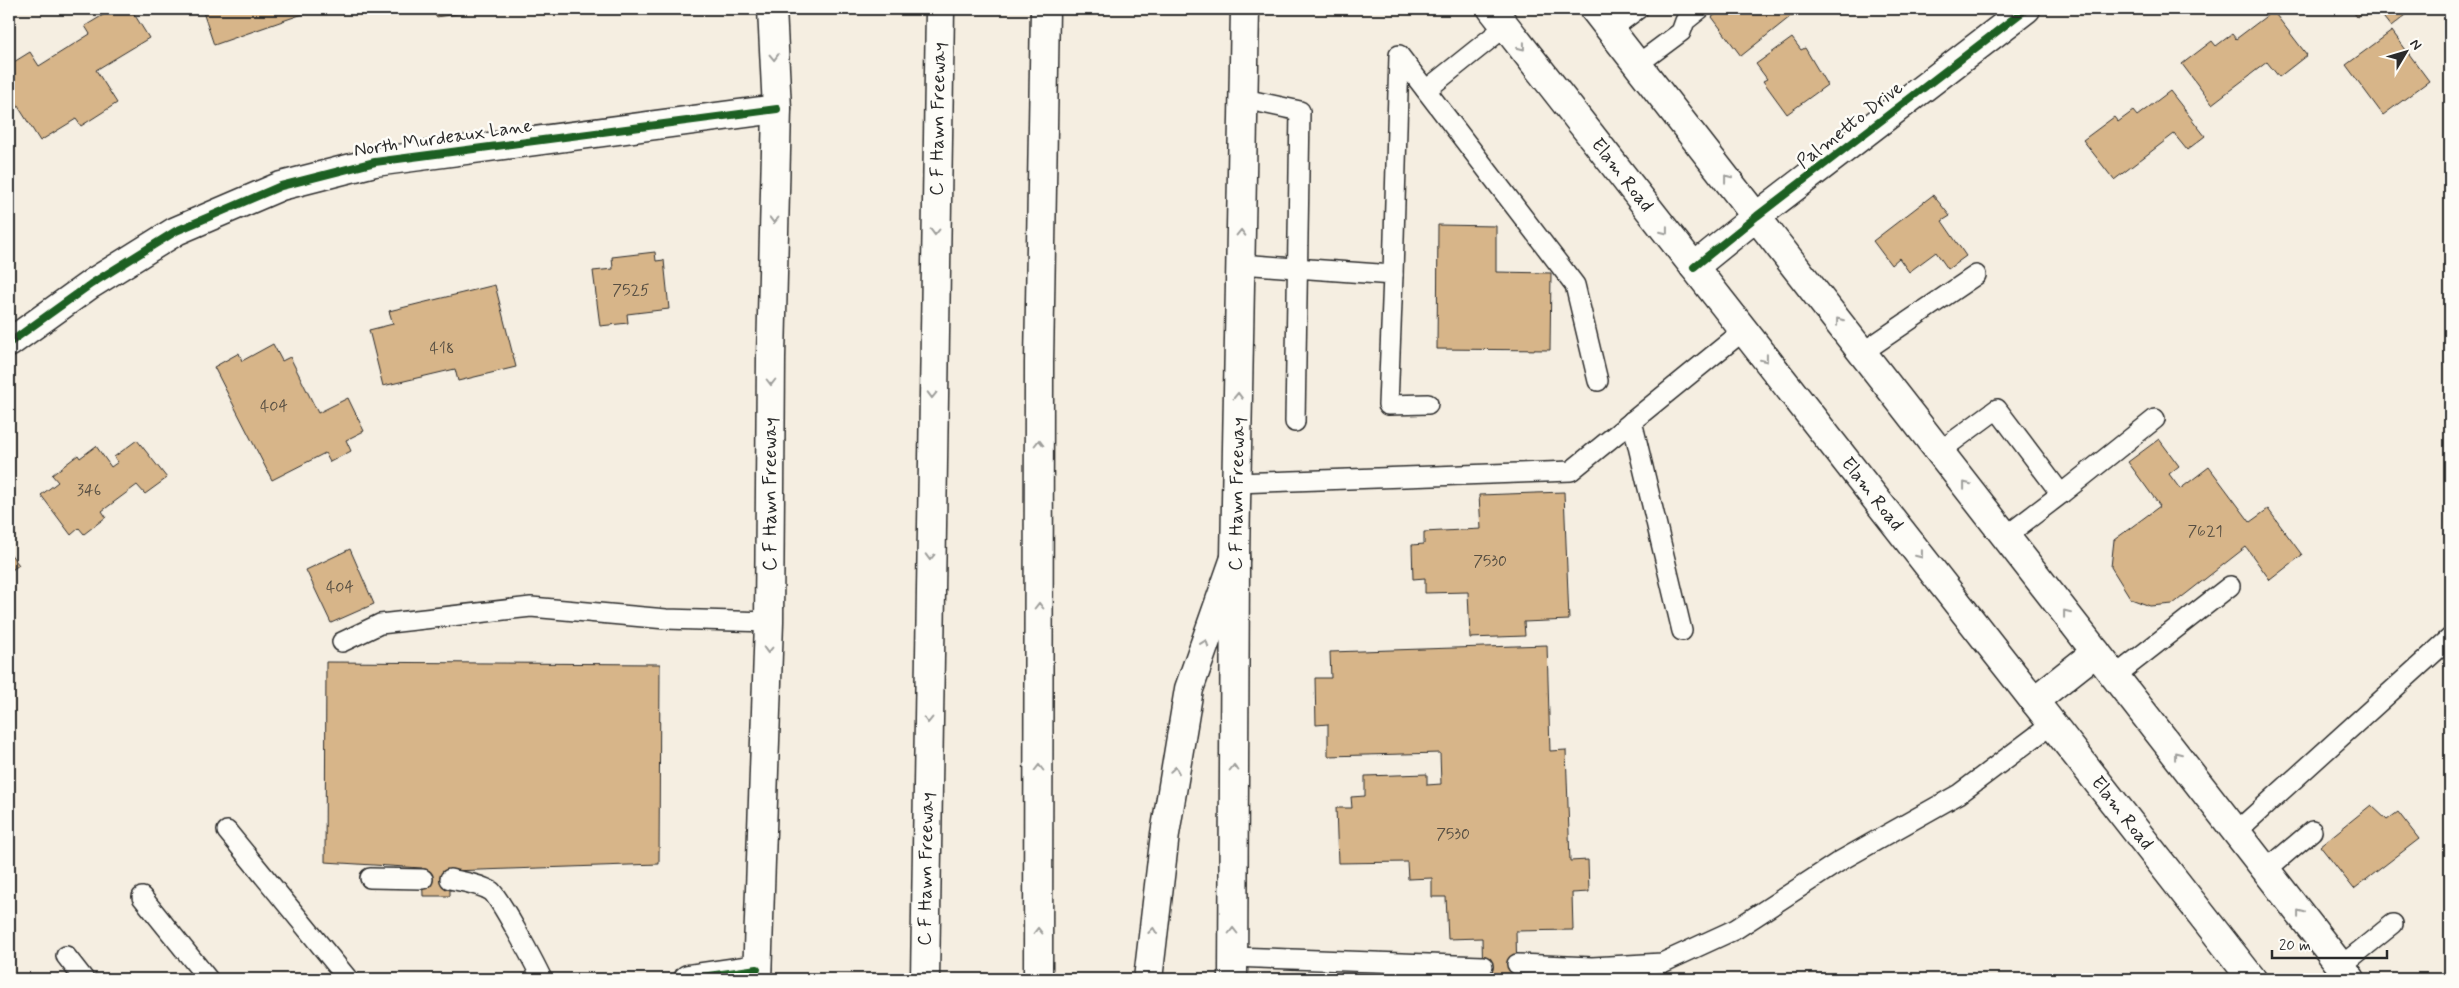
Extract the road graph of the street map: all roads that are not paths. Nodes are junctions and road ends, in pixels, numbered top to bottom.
1 (772, 9) edge
2 (940, 9) edge
3 (1045, 9) edge
4 (1638, 9) edge
5 (1700, 9) edge
6 (2026, 9) edge
7 (1248, 17) edge
8 (1499, 17) edge
9 (1602, 19) edge
10 (1638, 64) junction
11 (1426, 90) junction
12 (1244, 99) junction
13 (776, 109) junction
14 (1757, 216) junction
15 (1241, 264) junction
16 (1298, 268) junction
17 (1694, 268) junction
18 (1393, 275) junction
19 (1976, 275) dead end
20 (1743, 330) junction
21 (9, 344) edge
22 (1863, 352) junction
23 (1598, 381) dead end
24 (1428, 404) dead end
25 (2155, 419) dead end
26 (1632, 421) junction
27 (1295, 422) dead end
28 (1940, 451) junction
29 (1236, 483) junction
30 (2061, 494) junction
31 (2006, 536) junction
32 (1236, 558) junction
33 (2230, 586) dead end
34 (769, 622) junction
35 (1682, 631) dead end
36 (2450, 638) edge
37 (342, 642) dead end
38 (2096, 652) junction
39 (2115, 676) junction
40 (2034, 701) junction
41 (2052, 724) junction
42 (226, 831) dead end
43 (2312, 831) dead end
44 (2236, 832) junction
45 (2266, 870) junction
46 (370, 878) dead end
47 (423, 878) dead end
48 (450, 879) dead end
49 (142, 897) dead end
50 (2393, 924) dead end
51 (66, 956) dead end
52 (1517, 964) dead end
53 (1483, 966) dead end
54 (1233, 968) edge
55 (2346, 972) edge
56 (757, 974) edge
57 (84, 979) edge
58 (208, 979) edge
59 (348, 979) edge
60 (542, 979) edge
61 (688, 979) edge
62 (925, 979) edge
63 (1038, 979) edge
64 (1148, 979) edge
65 (2252, 979) edge

1 -> 13 main road, C F Hawn Freeway
2 -> 62 main road, C F Hawn Freeway
63 -> 3 main road
4 - 9 lane
5 - 10 lane
6 - 14 main road, Palmetto Drive
7 - 12 main road, C F Hawn Freeway
8 - 11 lane
8 -> 17 main road, Elam Road
9 - 10 main road
14 -> 10 main road
11 - 18 lane
11 - 23 lane
15 -> 12 main road, C F Hawn Freeway
12 - 16 lane
13 - 21 main road, North Murdeaux Lane
13 -> 34 main road, C F Hawn Freeway
14 - 17 main road, Palmetto Drive
22 -> 14 main road
15 - 16 lane
29 -> 15 main road, C F Hawn Freeway
16 - 18 lane
16 - 27 lane
17 - 20 main road, Elam Road
18 - 24 lane
19 - 22 lane
20 - 26 lane
20 -> 40 main road, Elam Road
22 - 28 main road
25 - 30 lane
26 - 29 lane
26 - 35 lane
28 - 30 lane
31 -> 28 main road
29 - 32 main road, C F Hawn Freeway
30 - 31 lane
38 -> 31 main road
54 -> 32 main road, C F Hawn Freeway
64 -> 32 main road
33 - 39 lane
34 - 37 lane
34 -> 56 main road, C F Hawn Freeway
36 - 44 lane
38 - 39 main road
38 - 40 main road
44 -> 39 main road
40 - 41 main road, Elam Road
41 - 52 lane
41 - 65 main road, Elam Road
42 - 59 lane
43 - 45 lane
44 - 45 main road
55 -> 45 main road
46 - 47 lane
48 - 60 lane
49 - 58 lane
50 - 55 lane
51 - 57 lane
53 - 54 lane
56 - 61 main road

